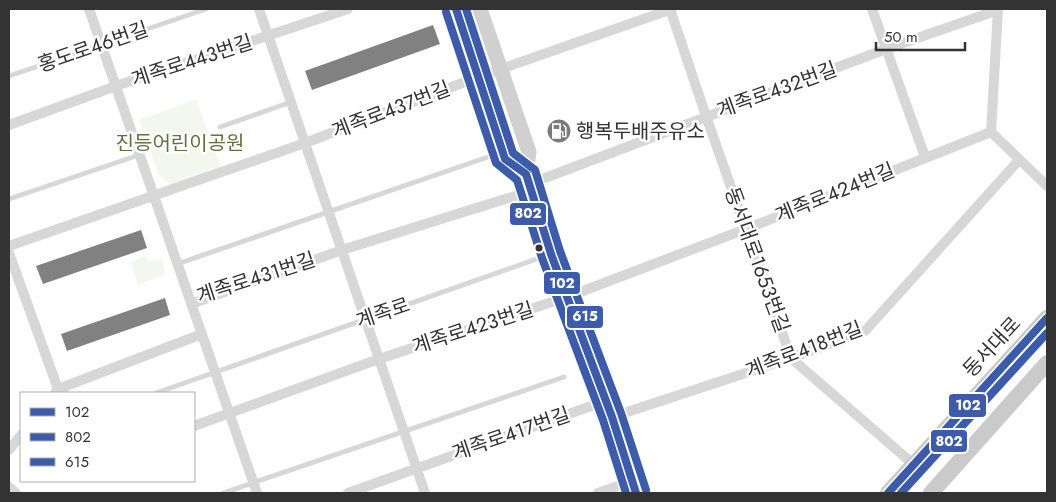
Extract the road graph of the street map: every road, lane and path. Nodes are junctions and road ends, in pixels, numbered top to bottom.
1 (89, 9) edge
2 (206, 9) edge
3 (259, 9) edge
4 (348, 9) edge
5 (456, 9) edge
6 (480, 9) edge
7 (671, 9) edge
8 (872, 9) edge
9 (998, 10) edge
10 (268, 36) junction
11 (102, 44) junction
12 (886, 49) junction
13 (501, 70) junction
14 (9, 76) edge
15 (478, 77) junction
16 (116, 86) junction
17 (291, 102) junction
18 (706, 116) junction
19 (9, 125) edge
20 (220, 127) dead end
21 (991, 132) junction
22 (305, 143) junction
23 (140, 155) junction
24 (488, 157) dead end
25 (925, 157) junction
26 (1019, 160) junction
27 (529, 183) junction
28 (1047, 186) edge
29 (154, 196) junction
30 (9, 199) edge
31 (328, 212) junction
32 (746, 229) junction
33 (9, 246) edge
34 (342, 250) junction
35 (9, 253) edge
36 (551, 254) junction
37 (177, 264) junction
38 (567, 297) junction
39 (191, 304) junction
40 (1047, 318) edge
41 (365, 319) junction
42 (202, 334) junction
43 (792, 358) junction
44 (379, 359) junction
45 (1047, 363) edge
46 (215, 372) junction
47 (564, 377) dead end
48 (59, 392) edge
49 (159, 392) edge
50 (605, 401) junction
51 (229, 412) junction
52 (612, 417) junction
53 (195, 426) edge
54 (404, 432) junction
55 (20, 436) edge
56 (9, 450) edge
57 (913, 464) junction
58 (416, 468) junction
59 (253, 483) junction
60 (9, 487) edge
61 (634, 487) edge
62 (16, 493) edge
63 (223, 493) edge
64 (257, 493) edge
65 (348, 493) edge
66 (425, 493) edge
67 (598, 493) edge
68 (888, 493) edge
69 (931, 493) edge

1 - 11 street, 계족로443번길
2 - 11 lane, 홍도로46번길
3 - 10 street, 계족로443번길
4 - 10 street, 계족로443번길
5 - 15 main road
6 - 13 main road
7 - 13 street, 계족로437번길
7 - 18 street, 동서대로1653번길
8 - 12 street
9 - 12 street, 계족로432번길
9 - 21 street
10 - 16 street, 계족로443번길
10 - 17 street, 계족로437번길
11 - 14 lane, 홍도로46번길
11 - 16 street, 계족로443번길
12 - 18 street, 계족로432번길
12 - 25 street
13 - 15 street, 계족로437번길
13 - 27 main road
15 - 22 street, 계족로437번길
15 - 27 main road
16 - 19 street, 계족로443번길
16 - 23 street
17 - 20 lane
17 - 22 street, 계족로437번길
18 - 27 street, 계족로432번길
18 - 32 street, 동서대로1653번길
21 - 25 street, 계족로424번길
21 - 26 street
22 - 29 street, 계족로437번길
22 - 31 street, 계족로431번길
23 - 29 street
23 - 30 lane
24 - 31 lane
25 - 32 street, 계족로424번길
26 - 28 street
26 - 43 street, 계족로418번길
27 - 34 street, 계족로431번길
27 - 36 main road
29 - 33 street, 계족로437번길
29 - 37 street, 계족로431번길
31 - 34 street, 계족로431번길
31 - 37 lane
32 - 38 street, 계족로424번길
32 - 43 street, 동서대로1653번길
34 - 39 street, 계족로431번길
34 - 41 street
35 - 48 street
36 - 38 main road
36 - 41 lane, 계족로
37 - 39 street, 계족로431번길
38 - 44 street, 계족로423번길
38 - 50 main road
39 - 42 street
40 - 57 main road, 동서대로
41 - 44 street
41 - 46 lane, 계족로
42 - 46 street
42 - 48 street
43 - 52 street, 계족로418번길
43 - 57 street, 동서대로1653번길
44 - 51 street, 계족로423번길
44 - 54 street
45 - 69 main road
46 - 49 lane
46 - 51 street
47 - 54 lane
50 - 52 main road
50 - 58 street, 계족로417번길
51 - 53 street, 계족로423번길
51 - 59 street
52 - 61 main road
54 - 58 street
54 - 59 lane
55 - 56 street
57 - 68 main road, 동서대로
58 - 65 street, 계족로417번길
58 - 66 street
59 - 63 lane
59 - 64 street
60 - 62 street
61 - 67 street

